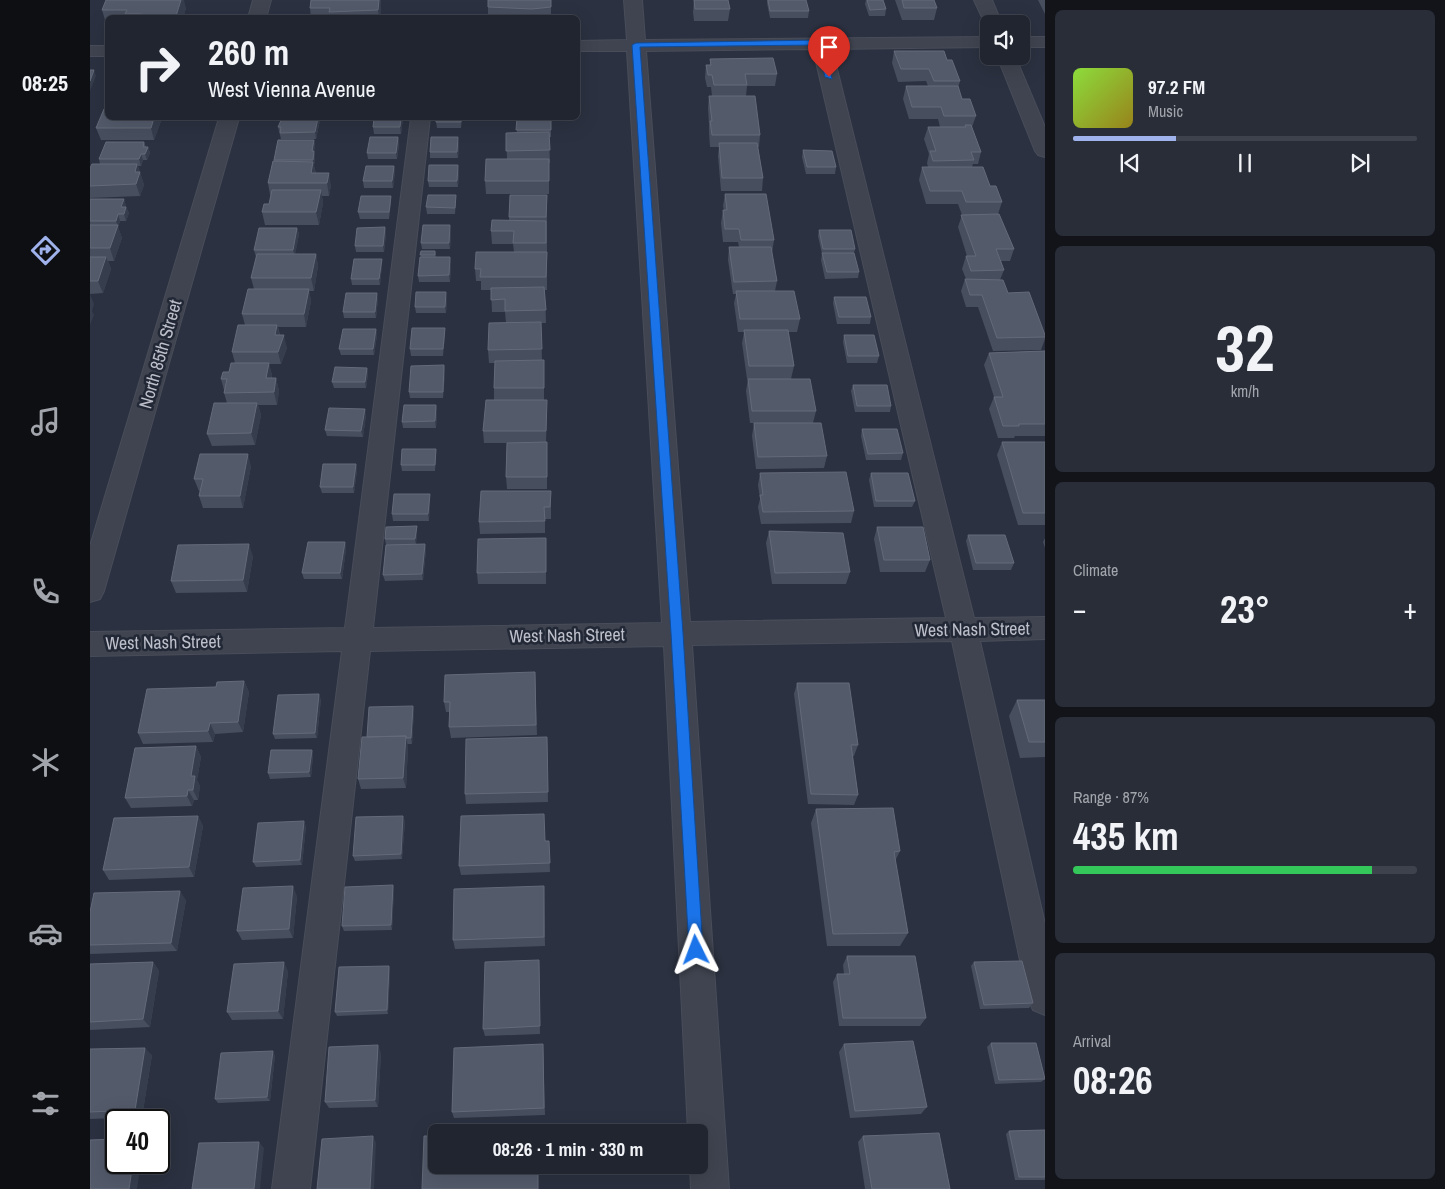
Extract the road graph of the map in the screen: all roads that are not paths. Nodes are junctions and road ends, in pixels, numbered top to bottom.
1 (262, 0) edge
2 (633, 0) edge
3 (983, 0) edge
4 (258, 15) edge
5 (989, 15) edge
6 (980, 42) edge
7 (1030, 42) edge
8 (1045, 42) edge
9 (821, 43) junction
10 (636, 45) junction
11 (580, 46) edge
12 (90, 51) edge
13 (105, 51) edge
14 (1010, 65) edge
15 (228, 120) edge
16 (420, 120) edge
17 (1045, 151) edge
18 (90, 591) edge
19 (1045, 628) edge
20 (963, 629) junction
21 (677, 633) junction
22 (356, 639) junction
23 (90, 644) edge
24 (1045, 998) edge
25 (291, 1189) edge
26 (710, 1189) edge

1 - 4 street
2 - 10 street
3 - 5 street
6 - 9 street
7 - 8 street
9 - 10 street
9 - 20 street
10 - 11 street
10 - 21 street
12 - 13 street
14 - 17 street
15 - 18 street, North 85th Street
16 - 22 street
19 - 20 street, West Nash Street
20 - 21 street, West Nash Street
20 - 24 street
21 - 22 street, West Nash Street
21 - 26 street
22 - 23 street, West Nash Street
22 - 25 street

